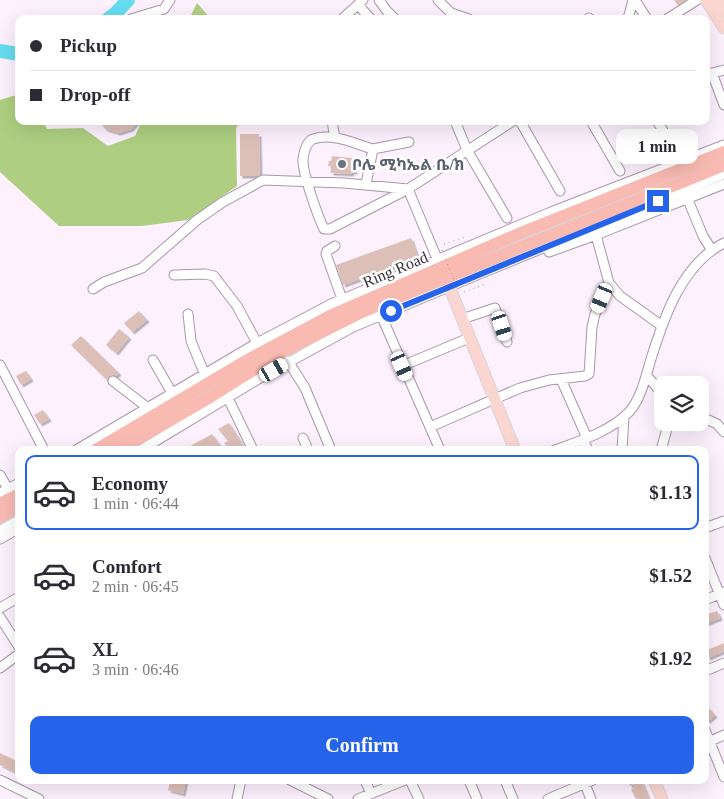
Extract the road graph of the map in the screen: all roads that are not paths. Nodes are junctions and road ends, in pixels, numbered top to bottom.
1 (170, 0) edge
2 (379, 0) edge
3 (438, 0) edge
4 (634, 0) edge
5 (697, 0) edge
6 (706, 0) edge
7 (718, 0) edge
8 (360, 2) edge
9 (724, 10) edge
10 (144, 15) edge
11 (346, 15) edge
12 (368, 15) edge
13 (391, 15) edge
14 (449, 15) edge
15 (629, 15) edge
16 (644, 15) edge
17 (673, 15) edge
18 (724, 28) edge
19 (724, 70) edge
20 (710, 74) edge
21 (710, 76) edge
22 (724, 105) edge
23 (333, 125) edge
24 (457, 125) edge
25 (507, 125) edge
26 (522, 125) edge
27 (593, 125) edge
28 (659, 125) edge
29 (335, 138) junction
30 (409, 142) dead end
31 (724, 145) edge
32 (373, 149) junction
33 (467, 150) junction
34 (676, 152) dead end
35 (724, 152) edge
36 (724, 165) edge
37 (620, 171) dead end
38 (724, 174) edge
39 (308, 182) junction
40 (366, 184) junction
41 (724, 184) edge
42 (408, 189) junction
43 (560, 191) dead end
44 (688, 200) junction
45 (507, 218) dead end
46 (596, 235) junction
47 (526, 238) junction
48 (724, 243) edge
49 (335, 246) dead end
50 (711, 249) junction
51 (438, 260) junction
52 (482, 273) junction
53 (174, 275) dead end
54 (609, 283) junction
55 (454, 288) junction
56 (93, 289) dead end
57 (342, 299) junction
58 (188, 314) dead end
59 (381, 315) junction
60 (462, 319) junction
61 (662, 326) junction
62 (469, 338) junction
63 (507, 342) dead end
64 (257, 343) junction
65 (153, 360) dead end
66 (288, 362) junction
67 (0, 365) edge
68 (402, 366) junction
69 (205, 375) junction
70 (646, 376) junction
71 (3, 379) edge
72 (561, 379) junction
73 (113, 381) dead end
74 (654, 384) edge
75 (172, 393) junction
76 (228, 398) junction
77 (495, 399) junction
78 (148, 408) junction
79 (624, 417) junction
80 (709, 420) edge
81 (430, 427) junction
82 (667, 431) edge
83 (724, 432) edge
84 (303, 438) dead end
85 (585, 439) junction
86 (42, 446) edge
87 (83, 446) edge
88 (103, 446) edge
89 (126, 446) edge
90 (148, 446) edge
91 (251, 446) edge
92 (306, 446) edge
93 (329, 446) edge
94 (438, 446) edge
95 (513, 446) edge
96 (566, 446) edge
97 (587, 446) edge
98 (622, 446) edge
99 (663, 446) edge
100 (0, 475) edge
101 (9, 492) edge
102 (0, 504) edge
103 (724, 521) edge
104 (14, 526) edge
105 (709, 527) edge
106 (0, 530) edge
107 (0, 539) edge
108 (709, 566) edge
109 (722, 593) edge
110 (709, 598) edge
111 (15, 599) edge
112 (724, 605) edge
113 (0, 608) edge
114 (0, 617) edge
115 (15, 641) edge
116 (15, 657) edge
117 (724, 663) edge
118 (0, 668) edge
119 (709, 669) edge
120 (724, 736) edge
121 (709, 741) edge
122 (709, 746) edge
123 (724, 777) edge
124 (0, 780) edge
125 (240, 784) edge
126 (298, 784) edge
127 (366, 784) edge
128 (395, 784) edge
129 (412, 784) edge
130 (470, 784) edge
131 (507, 784) edge
132 (580, 784) edge
133 (587, 784) edge
134 (656, 784) edge
135 (370, 794) junction
136 (317, 796) edge
137 (39, 799) edge
138 (237, 799) edge
139 (328, 799) edge
140 (358, 799) edge
141 (419, 799) edge
142 (477, 799) edge
143 (513, 799) edge
144 (548, 799) edge
145 (591, 799) edge
146 (662, 799) edge

1 - 10 street
2 - 13 street
3 - 14 street
4 - 15 street
4 - 16 street
5 - 17 street
6 - 18 main road
7 - 9 main road
8 - 11 street
8 - 12 street
19 - 20 street
21 - 22 street
23 - 29 street
24 - 33 street
25 - 33 street
26 - 43 street
27 - 37 street
28 - 34 street
29 - 32 street
29 - 39 street
30 - 32 street
31 - 51 street
32 - 40 street
33 - 42 street
33 - 45 street
35 - 47 highway, Ring Road
36 - 47 highway, Ring Road
38 - 52 street
39 - 40 street
39 - 42 street
39 - 56 street
40 - 42 street
41 - 44 street
42 - 51 street
44 - 46 street
44 - 50 street
46 - 52 street
46 - 54 street
47 - 88 highway, Ring Road
47 - 89 highway, Ring Road
48 - 50 street
49 - 57 street
50 - 61 street
51 - 57 street
52 - 55 street
53 - 64 street
54 - 61 street
54 - 72 street
55 - 59 street
55 - 60 main road
57 - 64 street
58 - 69 street
59 - 66 street
59 - 68 street
60 - 62 main road
60 - 63 street
61 - 70 street
62 - 68 street
62 - 77 main road
64 - 69 street
65 - 75 street
66 - 76 street
66 - 93 street
67 - 71 street
68 - 81 street
69 - 75 street
70 - 74 street
70 - 79 street
71 - 86 street
72 - 77 street
72 - 85 street
73 - 78 street
75 - 78 street
76 - 90 street
76 - 91 street
77 - 81 street
77 - 95 main road
78 - 87 street
79 - 85 street
79 - 98 street
80 - 83 street
81 - 94 street
82 - 99 street
84 - 92 street
85 - 96 street
85 - 97 street
100 - 101 street
101 - 102 highway
103 - 105 street
104 - 106 street
104 - 107 street
108 - 109 street
109 - 110 street
109 - 112 street
111 - 113 street
114 - 115 street
116 - 118 street
117 - 119 street
120 - 121 street
122 - 123 street
124 - 137 street
125 - 138 street
126 - 136 street
127 - 135 street
128 - 135 street
129 - 141 street
130 - 142 street
131 - 143 street
132 - 144 street
133 - 145 street
134 - 146 main road
135 - 140 street
136 - 139 street

